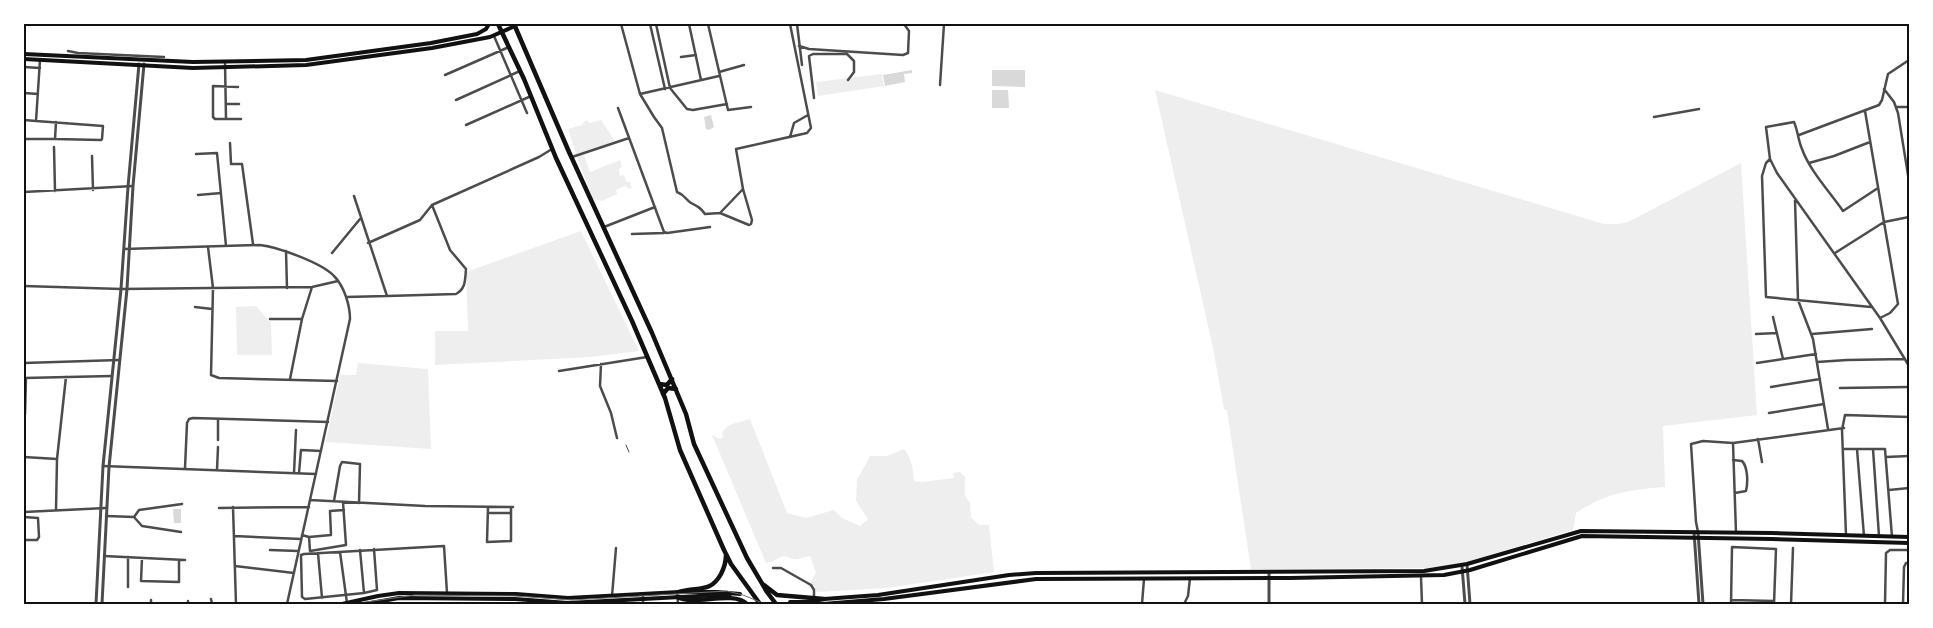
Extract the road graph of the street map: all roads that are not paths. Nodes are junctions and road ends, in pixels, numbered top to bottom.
1 (489, 24) edge
2 (498, 24) edge
3 (621, 24) edge
4 (650, 24) edge
5 (656, 24) edge
6 (690, 24) edge
7 (708, 24) edge
8 (790, 24) edge
9 (797, 24) edge
10 (904, 24) edge
11 (944, 24) edge
12 (514, 25) edge
13 (502, 32) junction
14 (494, 36) junction
15 (799, 46) junction
16 (509, 48) junction
17 (68, 51) dead end
18 (501, 51) junction
19 (24, 54) edge
20 (696, 55) junction
21 (130, 57) junction
22 (164, 57) dead end
23 (681, 57) dead end
24 (41, 58) junction
25 (24, 60) edge
26 (1909, 60) edge
27 (142, 63) junction
28 (225, 65) junction
29 (744, 65) dead end
30 (802, 65) dead end
31 (24, 67) edge
32 (40, 68) junction
33 (520, 72) junction
34 (719, 74) junction
35 (445, 75) dead end
36 (511, 75) junction
37 (701, 80) junction
38 (848, 80) dead end
39 (940, 85) dead end
40 (225, 86) junction
41 (238, 87) dead end
42 (670, 88) junction
43 (665, 89) junction
44 (1884, 89) junction
45 (24, 93) edge
46 (38, 94) junction
47 (640, 94) junction
48 (531, 96) junction
49 (814, 98) dead end
50 (456, 100) dead end
51 (522, 100) junction
52 (226, 104) junction
53 (239, 104) dead end
54 (727, 104) junction
55 (751, 107) dead end
56 (1896, 107) junction
57 (618, 108) dead end
58 (1909, 108) edge
59 (1699, 109) dead end
60 (1865, 111) junction
61 (527, 113) dead end
62 (808, 115) junction
63 (1654, 117) dead end
64 (24, 120) edge
65 (226, 120) junction
66 (240, 120) dead end
67 (36, 121) junction
68 (56, 122) junction
69 (466, 124) dead end
70 (1799, 135) junction
71 (790, 137) junction
72 (629, 138) junction
73 (24, 139) edge
74 (55, 139) junction
75 (1870, 142) junction
76 (230, 143) dead end
77 (54, 147) dead end
78 (552, 149) junction
79 (196, 154) dead end
80 (92, 156) dead end
81 (571, 158) junction
82 (1770, 159) junction
83 (1809, 163) junction
84 (1909, 181) edge
85 (133, 186) junction
86 (128, 187) junction
87 (1878, 188) junction
88 (743, 189) junction
89 (93, 190) junction
90 (55, 191) junction
91 (24, 192) edge
92 (221, 193) junction
93 (198, 195) dead end
94 (354, 196) dead end
95 (1795, 198) junction
96 (432, 205) junction
97 (655, 207) junction
98 (720, 213) junction
99 (1909, 217) edge
100 (360, 219) junction
101 (1884, 222) junction
102 (604, 227) junction
103 (710, 227) dead end
104 (665, 233) junction
105 (632, 234) dead end
106 (368, 243) junction
107 (253, 245) junction
108 (208, 246) junction
109 (226, 246) junction
110 (124, 249) junction
111 (130, 250) junction
112 (286, 251) junction
113 (1835, 253) junction
114 (332, 254) dead end
115 (338, 281) junction
116 (24, 286) edge
117 (312, 287) junction
118 (213, 288) junction
119 (287, 288) junction
120 (127, 289) junction
121 (121, 290) junction
122 (387, 296) junction
123 (346, 297) junction
124 (1798, 300) junction
125 (1872, 307) junction
126 (195, 308) dead end
127 (212, 308) junction
128 (1773, 317) dead end
129 (1880, 318) junction
130 (270, 319) dead end
131 (302, 319) junction
132 (1872, 329) dead end
133 (1777, 333) junction
134 (1756, 334) dead end
135 (1812, 334) junction
136 (1816, 354) junction
137 (647, 357) junction
138 (1783, 359) junction
139 (1904, 359) junction
140 (114, 360) junction
141 (120, 360) junction
142 (1817, 362) junction
143 (24, 363) edge
144 (1757, 363) dead end
145 (601, 364) junction
146 (1909, 366) edge
147 (559, 371) dead end
148 (112, 376) junction
149 (66, 377) junction
150 (25, 378) edge
151 (290, 379) junction
152 (672, 379) junction
153 (1820, 379) junction
154 (336, 381) junction
155 (659, 384) junction
156 (1771, 387) dead end
157 (1909, 387) edge
158 (1840, 388) dead end
159 (676, 389) junction
160 (663, 394) junction
161 (1824, 404) junction
162 (1769, 413) dead end
163 (25, 414) dead end
164 (1909, 417) edge
165 (218, 418) junction
166 (328, 422) junction
167 (1844, 428) junction
168 (1828, 429) junction
169 (296, 430) dead end
170 (617, 438) dead end
171 (1758, 438) junction
172 (218, 440) dead end
173 (1733, 443) junction
174 (626, 445) dead end
175 (218, 447) dead end
176 (1843, 449) junction
177 (1857, 449) junction
178 (1873, 449) junction
179 (321, 451) junction
180 (629, 452) dead end
181 (1909, 456) edge
182 (24, 457) edge
183 (1886, 457) junction
184 (57, 459) junction
185 (1733, 460) junction
186 (1762, 462) dead end
187 (103, 466) junction
188 (109, 466) junction
189 (185, 468) junction
190 (217, 470) junction
191 (294, 473) junction
192 (299, 473) junction
193 (316, 474) junction
194 (1909, 488) edge
195 (1889, 490) junction
196 (1735, 493) junction
197 (310, 500) junction
198 (334, 501) junction
199 (343, 502) junction
200 (360, 503) junction
201 (182, 504) dead end
202 (309, 507) junction
203 (488, 507) junction
204 (101, 508) junction
205 (106, 508) junction
206 (219, 508) dead end
207 (233, 508) junction
208 (56, 510) junction
209 (344, 510) junction
210 (24, 512) edge
211 (488, 513) junction
212 (511, 513) junction
213 (106, 516) junction
214 (134, 517) junction
215 (24, 518) edge
216 (181, 532) dead end
217 (1696, 532) junction
218 (1736, 533) junction
219 (302, 535) junction
220 (1846, 535) junction
221 (234, 536) junction
222 (1864, 536) junction
223 (1879, 536) junction
224 (1892, 536) junction
225 (309, 537) junction
226 (1909, 537) edge
227 (1697, 538) junction
228 (24, 540) edge
229 (301, 540) junction
230 (1909, 543) edge
231 (616, 548) dead end
232 (1793, 548) dead end
233 (374, 549) junction
234 (270, 550) dead end
235 (360, 550) junction
236 (1909, 550) edge
237 (298, 551) junction
238 (340, 552) junction
239 (318, 553) junction
240 (726, 553) junction
241 (104, 556) junction
242 (128, 557) junction
243 (142, 558) junction
244 (179, 560) junction
245 (185, 560) dead end
246 (1909, 563) edge
247 (1467, 564) junction
248 (235, 566) junction
249 (1462, 566) junction
250 (773, 568) dead end
251 (1465, 571) junction
252 (1269, 572) junction
253 (294, 573) junction
254 (1421, 577) junction
255 (758, 578) junction
256 (1190, 578) junction
257 (1269, 578) junction
258 (1144, 579) junction
259 (128, 587) dead end
260 (364, 593) junction
261 (447, 593) junction
262 (644, 594) junction
263 (678, 594) junction
264 (345, 596) junction
265 (612, 596) junction
266 (740, 596) dead end
267 (322, 598) junction
268 (814, 598) junction
269 (211, 599) dead end
270 (553, 601) edge
271 (644, 602) edge
272 (790, 602) dead end
273 (824, 602) edge
274 (1731, 602) edge
275 (1774, 603) edge
276 (96, 604) edge
277 (102, 604) edge
278 (212, 604) edge
279 (236, 604) edge
280 (287, 604) edge
281 (345, 604) edge
282 (365, 604) edge
283 (678, 604) edge
284 (747, 604) edge
285 (760, 604) edge
286 (776, 604) edge
287 (1142, 604) edge
288 (1184, 604) edge
289 (1268, 604) edge
290 (1422, 604) edge
291 (1465, 604) edge
292 (1470, 604) edge
293 (1699, 604) edge
294 (1703, 604) edge
295 (1791, 604) edge
296 (1885, 604) edge
297 (1903, 604) edge

1 - 28 main road
2 - 13 highway
3 - 47 street
4 - 43 street
5 - 42 street
6 - 20 street
7 - 34 street
8 - 62 street
9 - 15 street
10 - 15 street
11 - 39 street
12 - 13 main road
12 - 81 highway
13 - 14 main road
13 - 16 highway
14 - 18 street
14 - 28 main road
15 - 30 street
16 - 18 street
16 - 33 highway
17 - 21 street
18 - 35 street
18 - 36 street
19 - 24 main road
20 - 23 street
20 - 37 street
21 - 22 street
21 - 24 main road
21 - 27 main road
24 - 25 main road
24 - 27 main road
24 - 32 street
26 - 44 street
27 - 28 main road
27 - 85 street
27 - 86 street
28 - 40 street
29 - 34 street
31 - 32 street
32 - 46 street
33 - 36 street
33 - 48 highway
34 - 37 street
34 - 54 street
36 - 50 street
36 - 51 street
37 - 42 street
38 - 49 street
40 - 41 street
40 - 52 street
40 - 65 street
42 - 43 street
42 - 54 street
43 - 47 street
44 - 56 street
44 - 60 street
45 - 46 street
46 - 67 street
47 - 98 street
48 - 51 street
48 - 78 highway
51 - 61 street
51 - 69 street
52 - 53 street
52 - 65 street
54 - 55 street
56 - 58 street
56 - 84 street
57 - 72 street
59 - 63 street
60 - 70 street
60 - 75 street
62 - 71 street
62 - 71 street
64 - 67 street
65 - 66 street
67 - 68 street
68 - 74 street
68 - 74 street
70 - 82 street
70 - 83 street
71 - 88 street
72 - 81 street
72 - 97 street
73 - 74 street
75 - 83 street
75 - 87 street
76 - 107 street
77 - 90 street
78 - 96 street
78 - 137 highway
79 - 92 street
80 - 89 street
81 - 102 highway
82 - 95 street
82 - 124 street
83 - 87 street
85 - 86 street
85 - 111 street
86 - 89 street
86 - 110 street
87 - 101 street
88 - 98 street
88 - 98 street
89 - 90 street
90 - 91 street
92 - 93 street
92 - 109 street
94 - 100 street
95 - 113 street
95 - 124 street
96 - 106 street
96 - 122 street
97 - 102 street
97 - 104 street
99 - 101 street
100 - 106 street
100 - 114 street
101 - 113 street
101 - 129 street
102 - 152 highway
103 - 104 street
104 - 105 street
106 - 122 street
107 - 109 street
107 - 112 street
108 - 109 street
108 - 111 street
108 - 118 street
110 - 111 street
110 - 121 street
111 - 120 street
112 - 115 street
112 - 119 street
113 - 125 street
115 - 117 street
115 - 123 street
116 - 121 street
117 - 119 street
117 - 131 street
118 - 119 street
118 - 120 street
118 - 127 street
120 - 121 street
120 - 141 street
121 - 140 street
122 - 123 street
123 - 154 street
124 - 125 street
124 - 135 street
125 - 129 street
126 - 127 street
127 - 151 street
128 - 133 street
129 - 139 street
130 - 131 street
131 - 151 street
132 - 135 street
133 - 134 street
133 - 138 street
135 - 136 street
136 - 138 street
136 - 142 street
137 - 145 street
137 - 155 highway
138 - 144 street
139 - 142 street
139 - 146 street
140 - 141 street
140 - 143 street
140 - 148 street
141 - 188 street
142 - 153 street
145 - 147 street
145 - 170 street
148 - 149 street
148 - 187 street
149 - 150 street
149 - 184 street
150 - 163 street
151 - 154 street
152 - 155 highway
152 - 159 highway
153 - 156 street
153 - 161 street
154 - 166 street
155 - 160 highway
157 - 158 street
159 - 160 highway
159 - 255 highway
160 - 240 highway
161 - 162 street
161 - 168 street
164 - 167 street
165 - 166 street
165 - 172 street
165 - 189 street
166 - 179 street
167 - 168 street
167 - 176 street
168 - 171 street
169 - 191 street
171 - 173 street
171 - 186 street
173 - 185 street
173 - 217 street
174 - 180 lane
175 - 190 street
176 - 177 street
176 - 220 street
177 - 178 street
177 - 222 street
178 - 183 street
178 - 223 street
179 - 192 street
179 - 193 street
181 - 183 street
182 - 184 street
183 - 195 street
184 - 208 street
185 - 196 street
185 - 196 street
187 - 188 street
187 - 204 street
188 - 189 street
188 - 205 street
189 - 190 street
190 - 191 street
191 - 192 street
192 - 193 street
193 - 197 street
194 - 195 street
195 - 224 street
196 - 218 street
197 - 198 street
197 - 202 street
198 - 199 street
198 - 200 street
199 - 200 street
199 - 209 street
200 - 203 street
201 - 214 street
202 - 207 street
202 - 219 street
203 - 211 street
203 - 212 street
204 - 205 street
204 - 208 street
204 - 276 street
205 - 213 street
206 - 207 street
207 - 221 street
208 - 210 street
209 - 225 street
209 - 225 street
211 - 212 street
211 - 212 street
213 - 214 street
213 - 241 street
214 - 216 street
215 - 228 street
217 - 218 main road
217 - 227 street
217 - 247 main road
218 - 220 main road
219 - 225 street
219 - 229 street
220 - 222 main road
221 - 229 street
221 - 248 street
222 - 223 main road
223 - 224 main road
224 - 226 main road
227 - 230 main road
227 - 251 main road
227 - 293 street
227 - 294 street
229 - 237 street
231 - 265 street
232 - 295 street
233 - 235 street
233 - 260 street
233 - 261 street
234 - 237 street
235 - 238 street
235 - 260 street
236 - 296 street
237 - 253 street
238 - 239 street
238 - 264 street
239 - 267 street
239 - 267 street
240 - 263 highway
240 - 285 highway
241 - 242 street
241 - 277 street
242 - 243 street
242 - 259 street
243 - 244 street
243 - 244 street
244 - 245 street
246 - 297 street
247 - 249 main road
247 - 251 street
248 - 253 street
248 - 279 street
249 - 251 street
249 - 252 main road
250 - 268 street
251 - 254 main road
251 - 291 street
251 - 292 street
252 - 257 street
252 - 273 main road
253 - 280 street
254 - 257 main road
254 - 290 street
255 - 268 highway
255 - 286 highway
256 - 257 main road
256 - 258 main road
256 - 288 street
257 - 289 street
258 - 273 main road
258 - 287 street
260 - 264 street
261 - 270 main road
261 - 281 main road
262 - 263 main road
262 - 265 main road
262 - 271 street
263 - 266 main road
263 - 271 main road
263 - 283 street
263 - 284 highway
264 - 267 street
264 - 281 street
265 - 270 main road
268 - 273 highway
269 - 278 street
270 - 271 main road
270 - 282 main road
272 - 273 main road
274 - 275 street
274 - 275 street

